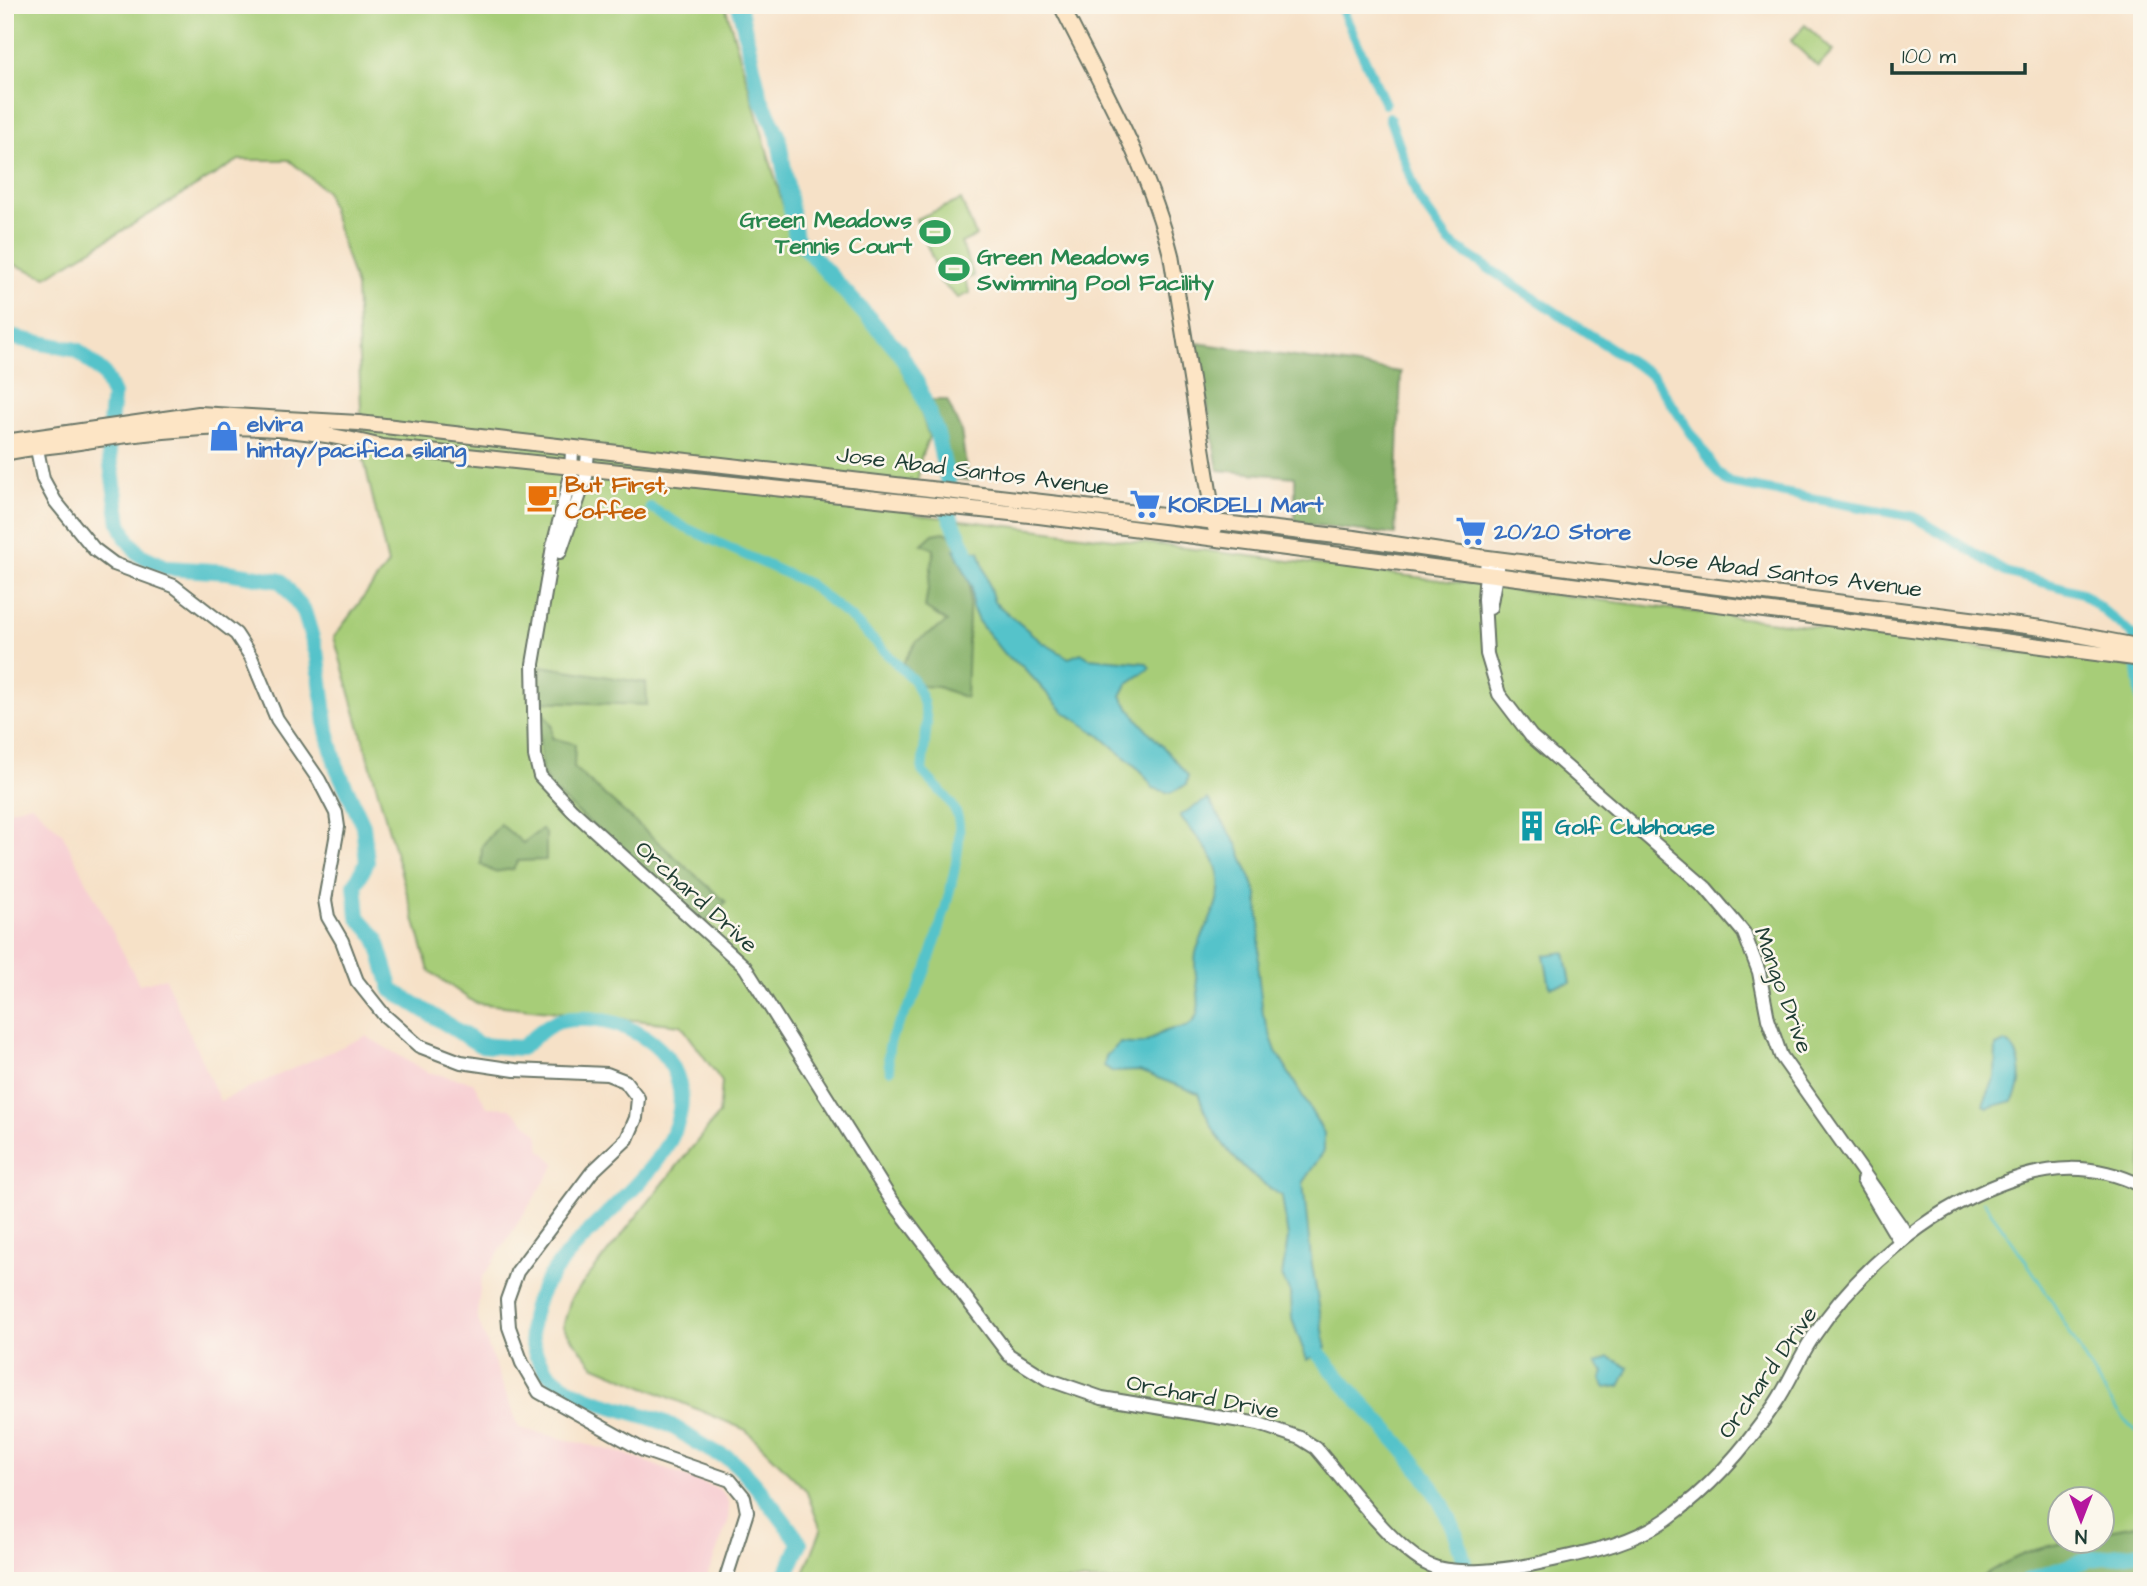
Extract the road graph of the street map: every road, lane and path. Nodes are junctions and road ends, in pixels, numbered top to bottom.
1 (1062, 5) edge
2 (140, 426) junction
3 (5, 442) edge
4 (35, 442) junction
5 (572, 448) junction
6 (588, 450) junction
7 (5, 453) edge
8 (571, 467) junction
9 (587, 469) junction
10 (1216, 521) junction
11 (1214, 540) junction
12 (1492, 566) junction
13 (2142, 647) edge
14 (534, 651) junction
15 (2124, 651) junction
16 (2142, 659) edge
17 (2142, 1186) edge
18 (1904, 1239) junction
19 (726, 1581) edge

1 - 10 main road
2 - 4 main road, Jose Abad Santos Avenue
2 - 5 main road, Jose Abad Santos Avenue
2 - 8 main road, Jose Abad Santos Avenue
3 - 4 main road, Jose Abad Santos Avenue
4 - 7 main road, Jose Abad Santos Avenue
4 - 19 street
5 - 6 main road, Jose Abad Santos Avenue
5 - 8 street, Orchard Drive
6 - 9 street, Orchard Drive
6 - 10 main road, Jose Abad Santos Avenue
8 - 9 main road, Jose Abad Santos Avenue
8 - 14 street, Orchard Drive
9 - 11 main road, Jose Abad Santos Avenue
9 - 14 street, Orchard Drive
10 - 11 main road
10 - 12 main road, Jose Abad Santos Avenue
11 - 12 main road, Jose Abad Santos Avenue
12 - 15 main road, Jose Abad Santos Avenue
12 - 18 street, Mango Drive
13 - 15 main road, Jose Abad Santos Avenue
14 - 18 street, Orchard Drive
15 - 16 main road, Jose Abad Santos Avenue
17 - 18 street, Orchard Drive

